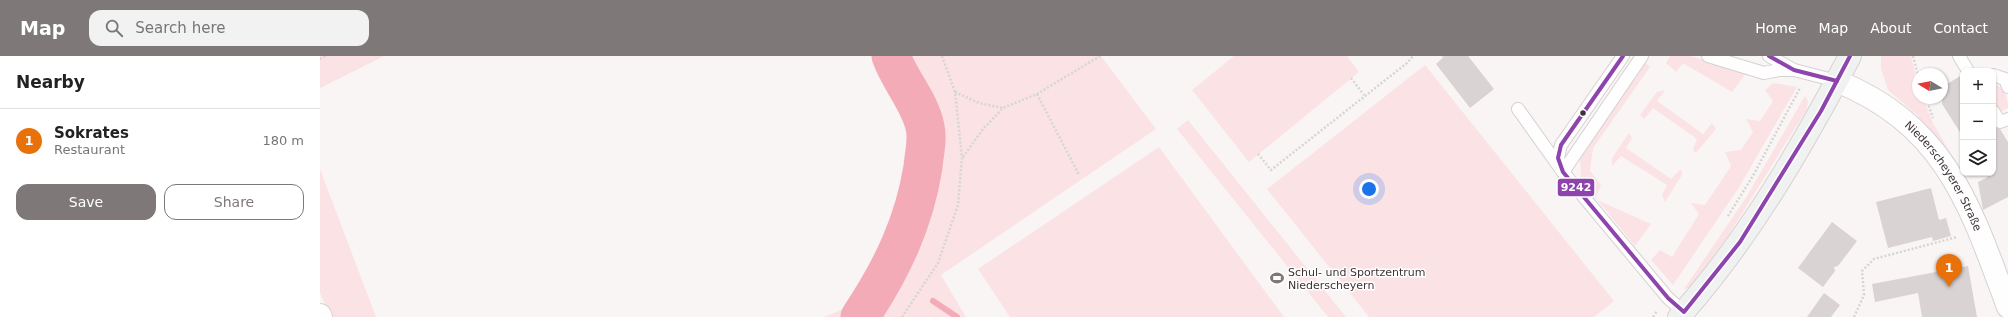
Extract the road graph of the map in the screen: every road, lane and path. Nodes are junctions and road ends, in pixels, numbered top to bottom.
1 (326, 56) edge
2 (942, 56) edge
3 (1100, 56) edge
4 (1413, 56) edge
5 (1623, 56) edge
6 (1642, 56) edge
7 (1708, 56) edge
8 (1769, 56) edge
9 (1850, 56) edge
10 (1914, 56) edge
11 (1959, 56) edge
12 (320, 60) edge
13 (1917, 68) edge
14 (1966, 68) edge
15 (1794, 70) junction
16 (1808, 72) junction
17 (1996, 76) edge
18 (1351, 78) dead end
19 (1837, 80) junction
20 (2008, 87) edge
21 (955, 92) junction
22 (1038, 94) junction
23 (1364, 95) junction
24 (1003, 108) junction
25 (1518, 109) dead end
26 (1996, 116) edge
27 (2008, 118) edge
28 (1258, 154) dead end
29 (962, 158) junction
30 (1563, 172) junction
31 (1079, 175) dead end
32 (1726, 219) dead end
33 (1980, 231) junction
34 (2008, 307) edge
35 (1681, 314) edge
36 (902, 317) edge
37 (1854, 317) edge

1 - 12 path
2 - 21 path
3 - 22 path
4 - 23 path
5 - 30 lane
6 - 30 lane
7 - 15 lane
8 - 15 lane
9 - 19 main road
10 - 13 path
11 - 14 lane
15 - 16 lane
16 - 19 lane
16 - 32 path
17 - 20 lane
18 - 23 path
19 - 33 street, Niederscheyerer Straße
19 - 35 main road
21 - 24 path
21 - 29 path
22 - 24 path
22 - 31 path
23 - 28 path
24 - 29 path
25 - 30 lane
26 - 27 lane
29 - 36 path
30 - 35 lane
33 - 34 street, Niederscheyerer Straße
33 - 37 path

